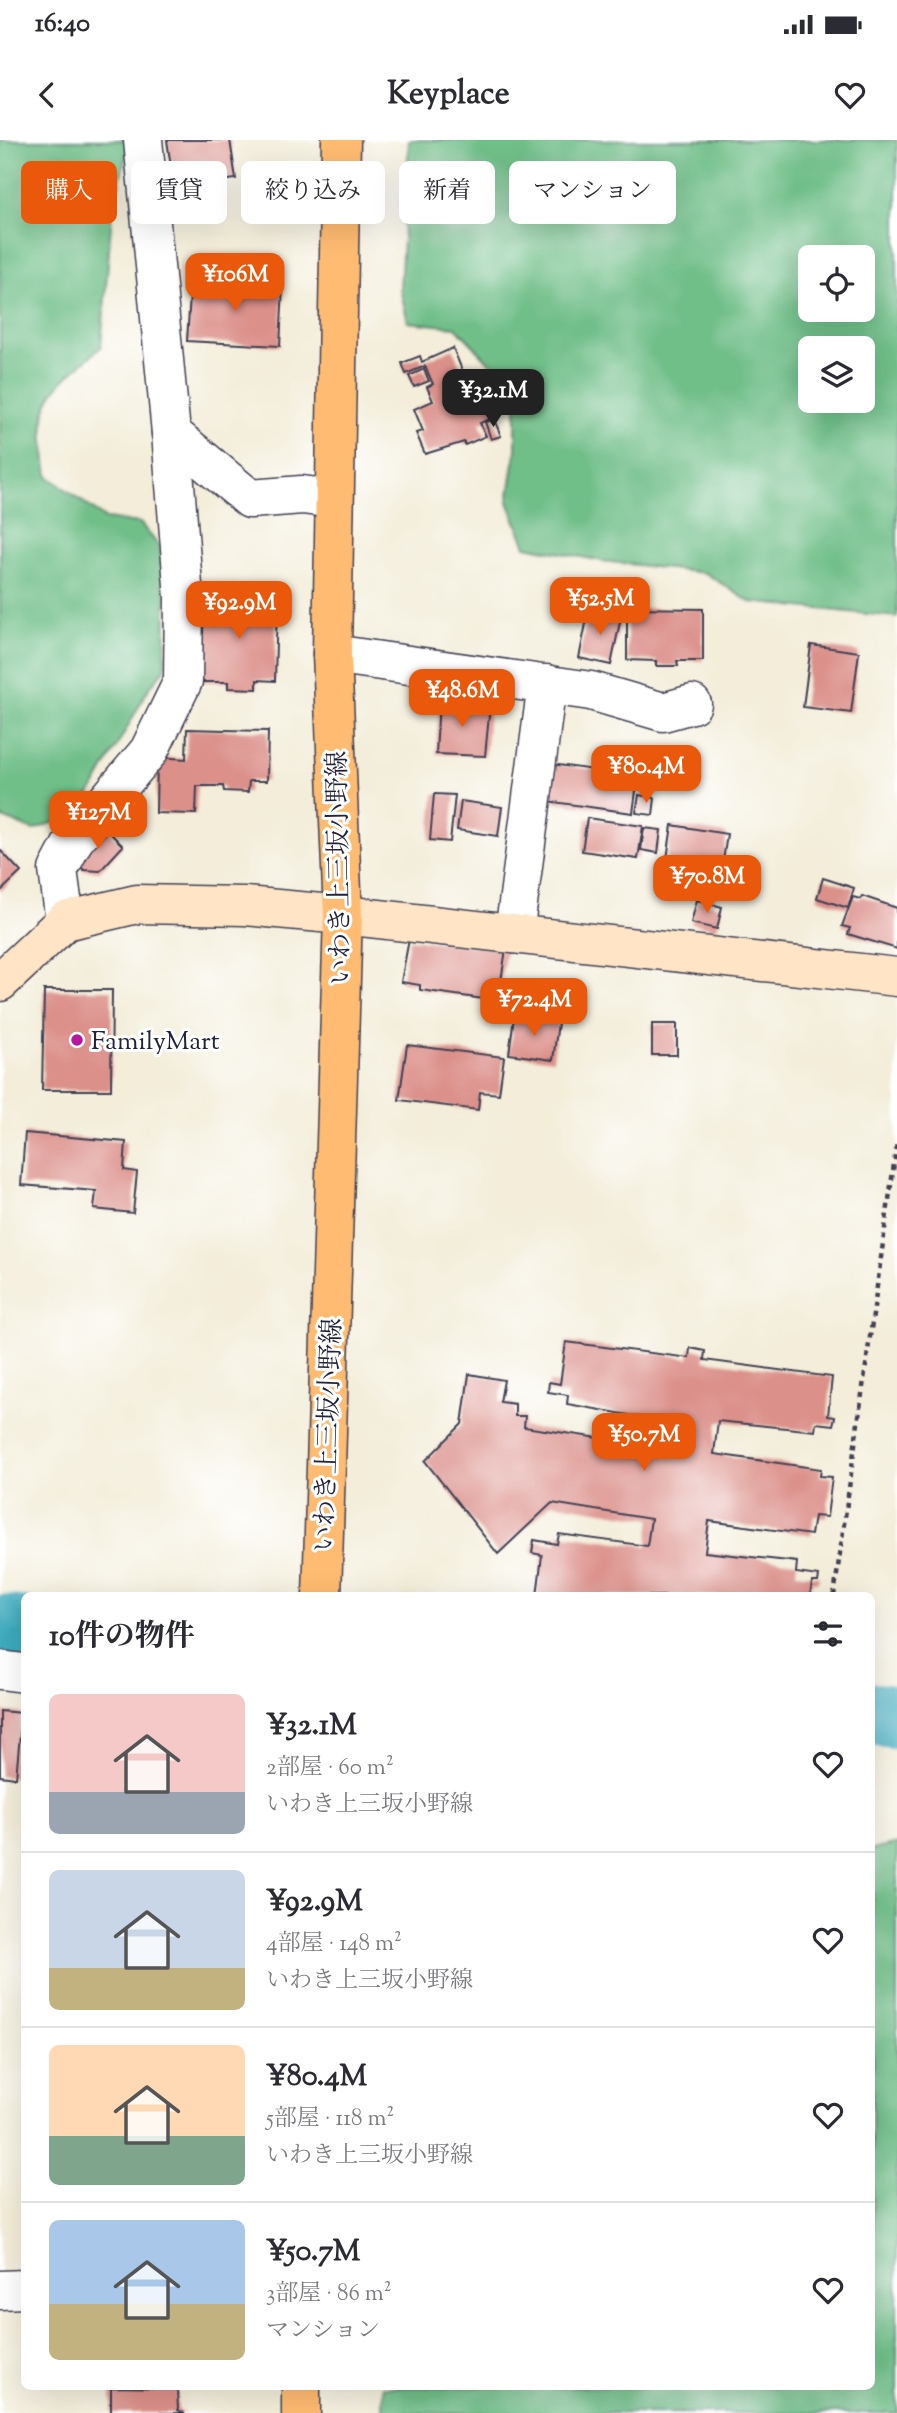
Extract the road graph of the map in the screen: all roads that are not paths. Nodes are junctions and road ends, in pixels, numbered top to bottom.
1 (143, 140) edge
2 (341, 140) edge
3 (171, 433) junction
4 (334, 499) junction
5 (332, 654) junction
6 (547, 684) junction
7 (692, 704) dead end
8 (343, 915) junction
9 (65, 921) junction
10 (514, 934) junction
11 (897, 976) edge
12 (0, 982) edge
13 (322, 1592) edge
14 (0, 1670) edge
15 (21, 1673) edge
16 (21, 2289) edge
17 (0, 2290) edge
18 (301, 2390) edge
19 (301, 2413) edge

1 - 3 street
2 - 4 main road, いわき上三坂小野線
3 - 4 street
3 - 9 street
4 - 5 main road, いわき上三坂小野線
5 - 6 street
5 - 8 main road, いわき上三坂小野線
6 - 7 street
6 - 10 street
8 - 9 street
8 - 10 street
8 - 13 main road, いわき上三坂小野線
9 - 12 street
10 - 11 street
14 - 15 street
16 - 17 street
18 - 19 main road

